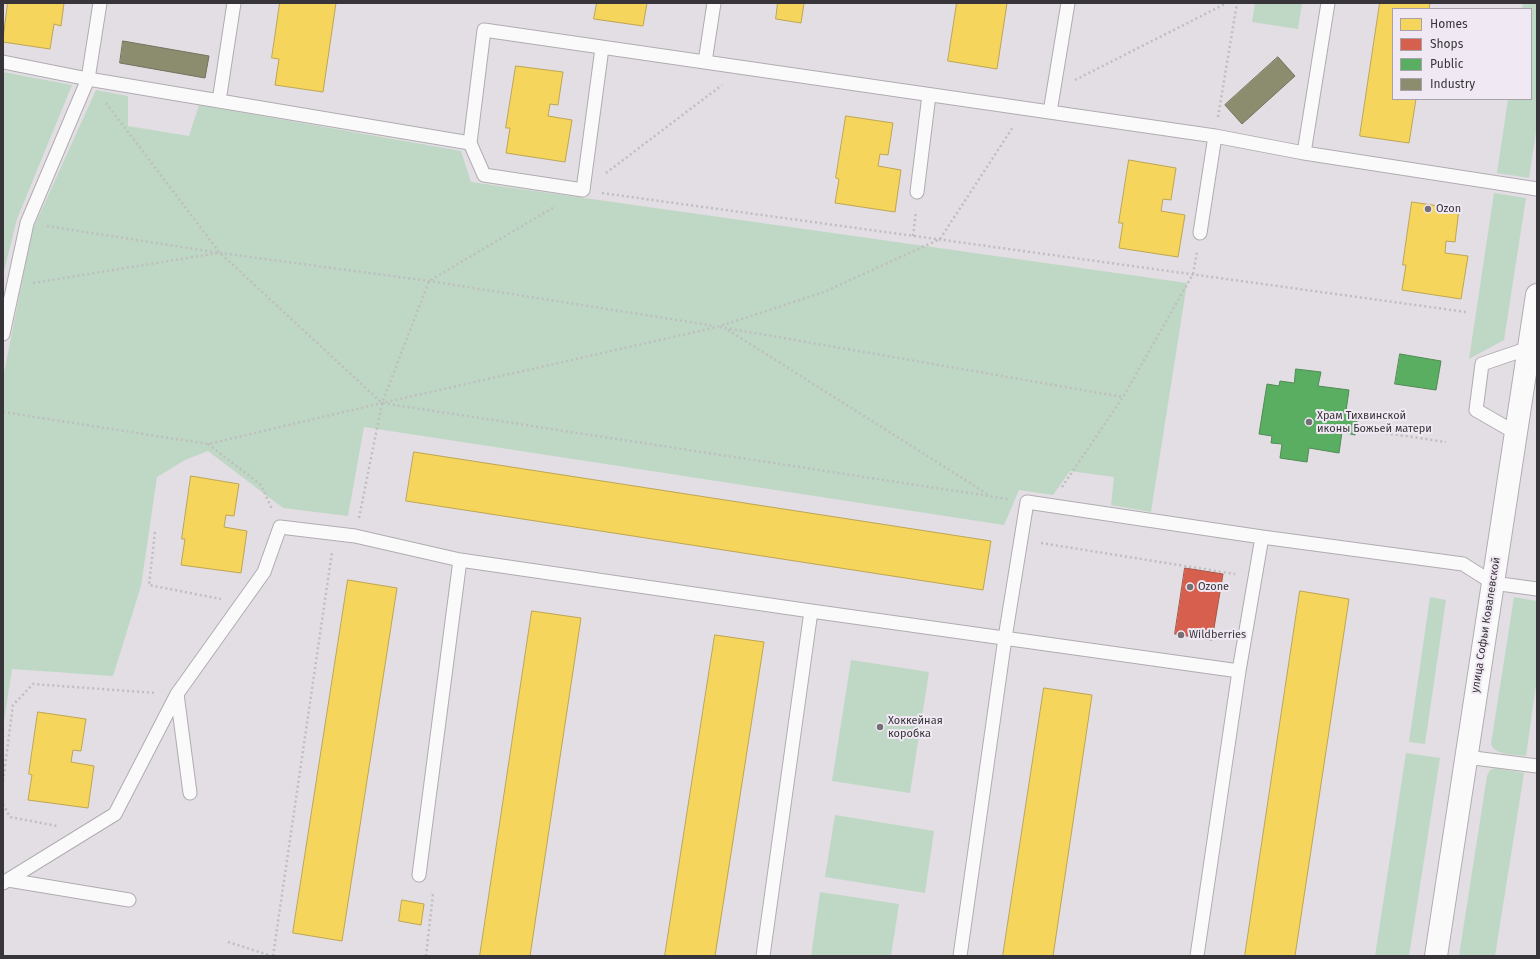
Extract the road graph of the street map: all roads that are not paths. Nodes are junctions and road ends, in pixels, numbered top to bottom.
1 (100, 3) edge
2 (234, 3) edge
3 (714, 3) edge
4 (1068, 3) edge
5 (1328, 3) edge
6 (602, 48) junction
7 (3, 62) edge
8 (705, 62) junction
9 (88, 79) junction
10 (929, 95) junction
11 (219, 101) junction
12 (1050, 112) junction
13 (1215, 136) junction
14 (470, 143) junction
15 (1304, 153) junction
16 (1537, 189) edge
17 (917, 192) road end
18 (1200, 233) road end
19 (8, 286) edge
20 (1537, 295) edge
21 (3, 334) edge
22 (1529, 348) junction
23 (1531, 375) edge
24 (1516, 433) junction
25 (1262, 537) junction
26 (460, 560) junction
27 (1493, 583) junction
28 (1537, 589) edge
29 (811, 611) junction
30 (1005, 638) junction
31 (1239, 671) junction
32 (176, 694) junction
33 (1466, 757) junction
34 (1537, 766) edge
35 (190, 793) dead end
36 (419, 875) road end
37 (6, 881) edge
38 (129, 900) dead end
39 (763, 956) edge
40 (960, 956) edge
41 (1197, 956) edge
42 (1436, 956) edge

1 - 9 lane
2 - 11 lane
3 - 8 lane
4 - 12 lane
5 - 15 lane
6 - 8 lane
6 - 14 lane
6 - 14 lane
7 - 9 lane
8 - 10 lane
9 - 11 lane
9 - 19 lane
10 - 12 lane
10 - 17 lane
11 - 14 lane
12 - 13 lane
13 - 15 lane
13 - 18 lane
15 - 16 lane
19 - 21 lane
20 - 22 street, улица Софьи Ковалевской
22 - 23 street, улица Софьи Ковалевской
22 - 24 lane
23 - 24 street, улица Софьи Ковалевской
24 - 27 street, улица Софьи Ковалевской
25 - 27 lane
25 - 30 lane
25 - 31 lane
26 - 29 lane
26 - 32 lane
26 - 36 lane
27 - 28 lane
27 - 33 street, улица Софьи Ковалевской
29 - 30 lane
29 - 39 lane
30 - 31 lane
30 - 40 lane
31 - 41 lane
32 - 35 lane
32 - 37 lane
33 - 34 lane
33 - 42 street, улица Софьи Ковалевской
37 - 38 lane

